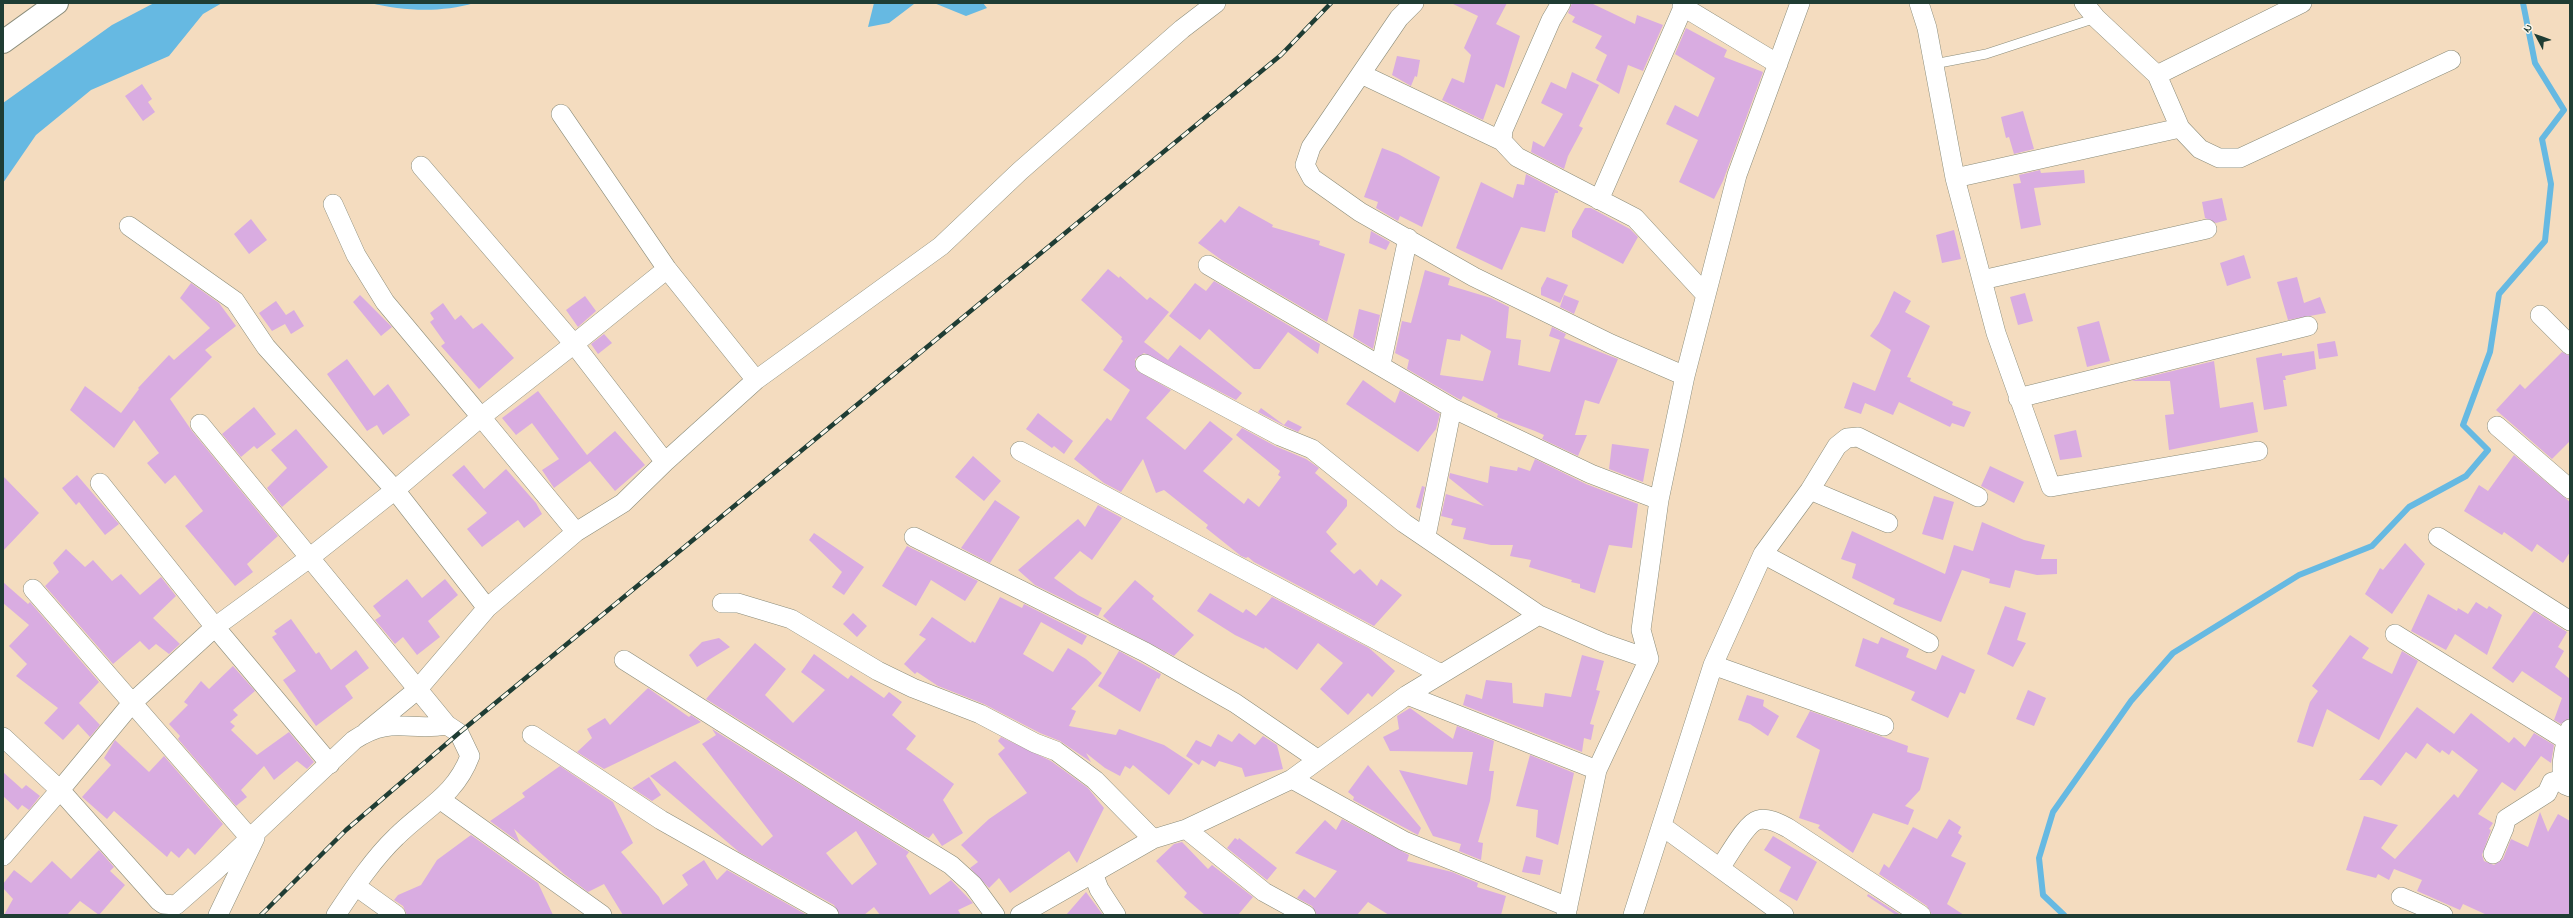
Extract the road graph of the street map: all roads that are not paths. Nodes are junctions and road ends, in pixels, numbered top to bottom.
1 (57, 3) edge
2 (1216, 3) edge
3 (1414, 3) edge
4 (1561, 3) edge
5 (1800, 3) edge
6 (1919, 3) edge
7 (2084, 3) edge
8 (2302, 3) edge
9 (1683, 4) edge
10 (2096, 18) junction
11 (3, 42) edge
12 (2452, 60) dead end
13 (1778, 64) junction
14 (1934, 64) junction
15 (1361, 74) junction
16 (2157, 75) junction
17 (561, 114) dead end
18 (2180, 128) junction
19 (1502, 142) junction
20 (421, 166) dead end
21 (1955, 178) junction
22 (1599, 200) junction
23 (333, 204) dead end
24 (129, 226) dead end
25 (2207, 229) dead end
26 (1408, 238) junction
27 (1208, 264) dead end
28 (667, 269) junction
29 (1982, 280) junction
30 (1706, 295) junction
31 (2540, 315) dead end
32 (2308, 326) dead end
33 (574, 344) junction
34 (2570, 345) edge
35 (1145, 364) dead end
36 (1381, 364) junction
37 (1685, 376) junction
38 (756, 380) junction
39 (2018, 398) junction
40 (1452, 408) junction
41 (481, 417) junction
42 (200, 424) dead end
43 (2497, 426) dead end
44 (1020, 451) dead end
45 (2258, 451) dead end
46 (665, 462) junction
47 (100, 483) dead end
48 (2570, 489) edge
49 (395, 490) junction
50 (1810, 490) junction
51 (1978, 497) dead end
52 (1659, 500) junction
53 (1888, 522) dead end
54 (576, 532) junction
55 (1426, 536) junction
56 (914, 537) dead end
57 (2438, 537) dead end
58 (1763, 554) junction
59 (308, 559) junction
60 (33, 589) dead end
61 (722, 603) dead end
62 (487, 608) junction
63 (1539, 615) junction
64 (2570, 621) edge
65 (214, 627) junction
66 (2395, 634) dead end
67 (1930, 643) dead end
68 (1649, 659) junction
69 (624, 660) dead end
70 (1713, 665) junction
71 (1441, 674) junction
72 (417, 690) junction
73 (1407, 695) junction
74 (132, 703) junction
75 (447, 725) junction
76 (1884, 726) dead end
77 (366, 732) junction
78 (532, 735) dead end
79 (2568, 735) edge
80 (3, 737) edge
81 (1317, 759) junction
82 (330, 764) junction
83 (1597, 770) junction
84 (1292, 779) junction
85 (2566, 783) edge
86 (60, 790) junction
87 (441, 800) junction
88 (1662, 826) junction
89 (1186, 829) junction
90 (255, 832) junction
91 (1152, 839) junction
92 (2493, 854) dead end
93 (3, 856) edge
94 (1720, 868) junction
95 (1092, 873) junction
96 (356, 887) junction
97 (2400, 897) dead end
98 (1567, 911) edge
99 (218, 915) edge
100 (336, 915) edge
101 (396, 915) edge
102 (602, 915) edge
103 (829, 915) edge
104 (995, 915) edge
105 (1020, 915) edge
106 (1116, 915) edge
107 (1306, 915) edge
108 (1633, 915) edge
109 (1784, 915) edge
110 (1921, 915) edge
111 (2443, 915) edge

1 - 11 street
2 - 38 street
3 - 15 street
4 - 19 street
5 - 13 street
6 - 14 street
7 - 10 street
8 - 16 street
9 - 13 street
9 - 22 street
10 - 14 lane
10 - 16 street
12 - 18 street
13 - 30 street
14 - 21 street
15 - 19 street
15 - 26 street
16 - 18 street
17 - 28 street
18 - 21 street
19 - 22 street
20 - 33 street
21 - 29 street
22 - 30 street
23 - 41 street
24 - 49 street
25 - 29 street
26 - 36 street
26 - 37 street
27 - 36 street
28 - 33 street
28 - 38 street
29 - 39 street
30 - 37 street
31 - 34 street
32 - 39 street
33 - 41 street
33 - 46 street
35 - 55 street
36 - 40 street
37 - 52 street
38 - 46 street
39 - 45 street
40 - 52 street
40 - 55 street
41 - 49 street
41 - 54 street
42 - 59 street
43 - 48 street
44 - 71 street
46 - 54 street
47 - 65 street
49 - 59 street
49 - 62 street
50 - 51 street
50 - 53 street
50 - 58 street
52 - 68 street
54 - 62 street
55 - 63 street
56 - 81 street
57 - 64 street
58 - 67 street
58 - 70 street
59 - 65 street
59 - 72 street
60 - 74 street
61 - 91 street
62 - 72 street
63 - 68 street
63 - 71 street
65 - 74 street
65 - 82 street
66 - 79 street
68 - 83 street
69 - 104 street
70 - 76 street
70 - 88 street
71 - 73 street
72 - 75 street
72 - 77 street
73 - 81 street
73 - 83 street
74 - 86 street
74 - 90 street
75 - 77 street
75 - 87 street
77 - 82 street
78 - 103 street
79 - 85 street
80 - 86 street
81 - 84 street
82 - 90 street
83 - 98 street
84 - 89 street
84 - 98 street
85 - 92 street
86 - 90 street
86 - 93 street
87 - 96 street
87 - 102 street
88 - 94 street
88 - 108 street
89 - 91 street
89 - 107 street
90 - 99 street
91 - 95 street
94 - 109 street
94 - 110 street
95 - 105 street
95 - 106 street
96 - 100 street
96 - 101 street
97 - 111 street

